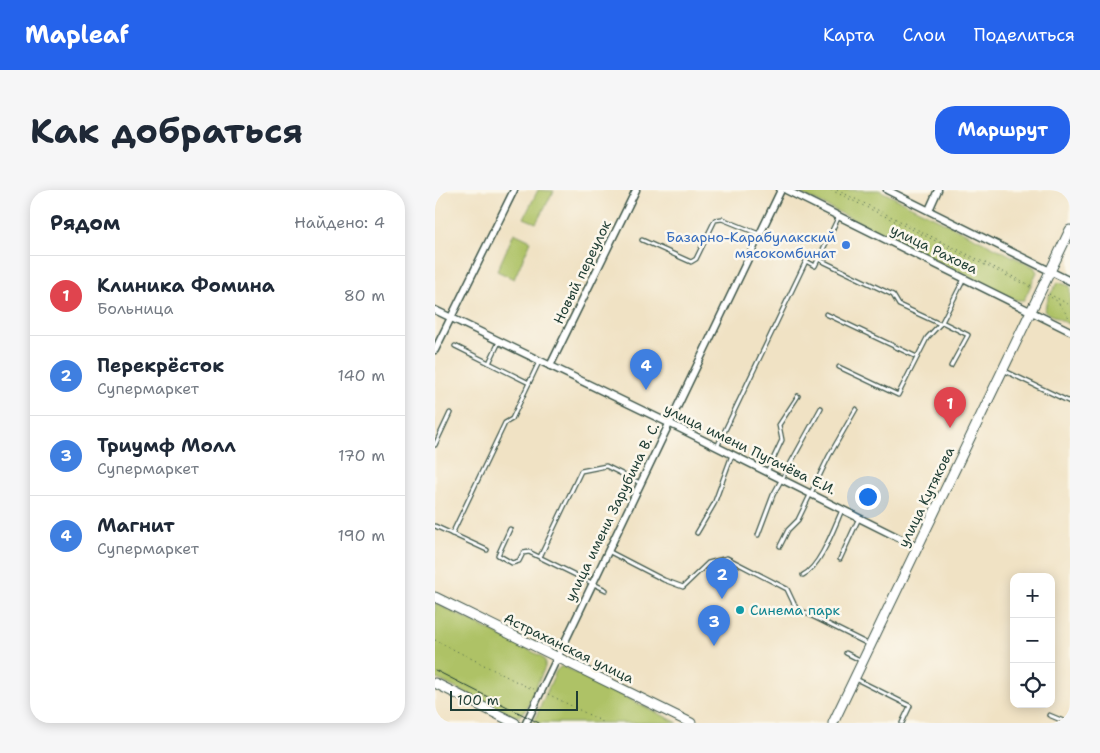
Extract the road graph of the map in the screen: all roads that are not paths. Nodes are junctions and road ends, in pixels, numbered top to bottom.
1 (514, 190) edge
2 (636, 190) edge
3 (781, 190) edge
4 (787, 190) edge
5 (887, 190) edge
6 (938, 190) edge
7 (929, 210) junction
8 (839, 216) junction
9 (1070, 230) edge
10 (759, 235) junction
11 (642, 240) dead end
12 (818, 259) junction
13 (1051, 271) junction
14 (964, 278) junction
15 (1070, 281) edge
16 (435, 310) edge
17 (1030, 311) junction
18 (825, 314) dead end
19 (451, 318) junction
20 (941, 323) junction
21 (1070, 331) edge
22 (499, 342) junction
23 (455, 346) dead end
24 (435, 350) edge
25 (917, 357) junction
26 (539, 361) junction
27 (489, 363) junction
28 (550, 366) junction
29 (951, 366) dead end
30 (839, 367) dead end
31 (1002, 370) junction
32 (529, 383) junction
33 (797, 396) dead end
34 (1070, 402) edge
35 (821, 408) dead end
36 (856, 409) dead end
37 (450, 413) dead end
38 (669, 423) junction
39 (435, 445) edge
40 (717, 447) junction
41 (733, 455) junction
42 (767, 472) junction
43 (781, 480) junction
44 (641, 483) junction
45 (810, 494) junction
46 (842, 509) junction
47 (859, 518) junction
48 (435, 526) edge
49 (510, 529) dead end
50 (697, 533) dead end
51 (452, 534) junction
52 (758, 535) dead end
53 (780, 546) dead end
54 (917, 547) junction
55 (487, 550) dead end
56 (608, 550) junction
57 (540, 557) junction
58 (840, 559) dead end
59 (803, 575) dead end
60 (592, 582) junction
61 (607, 590) dead end
62 (435, 597) edge
63 (870, 646) junction
64 (846, 654) dead end
65 (556, 656) junction
66 (863, 661) junction
67 (854, 678) junction
68 (435, 683) edge
69 (1049, 714) dead end
70 (515, 723) edge
71 (526, 723) edge
72 (691, 723) edge
73 (833, 723) edge
74 (902, 723) edge
75 (1068, 723) edge

1 - 19 street
2 - 28 street, Новый переулок
3 - 10 street, улица имени Зарубина В. С.
4 - 8 street, улица Рахова
5 - 7 street
6 - 7 street
7 - 13 street
8 - 12 lane
8 - 14 street, улица Рахова
9 - 13 street, улица Кутякова
10 - 11 lane
10 - 38 street, улица имени Зарубина В. С.
12 - 20 lane
12 - 40 lane
13 - 15 street
13 - 17 street, улица Кутякова
14 - 17 street, улица Рахова
14 - 20 lane
16 - 19 street, улица имени Пугачёва Е.И.
17 - 21 street, улица Рахова
17 - 31 street, улица Кутякова
18 - 25 lane
19 - 22 street, улица имени Пугачёва Е.И.
19 - 24 street
20 - 25 lane
20 - 29 lane
22 - 26 street, улица имени Пугачёва Е.И.
22 - 27 lane
23 - 27 lane
25 - 30 lane
26 - 28 street, улица имени Пугачёва Е.И.
26 - 32 lane
27 - 32 lane
28 - 38 street, улица имени Пугачёва Е.И.
31 - 34 lane
31 - 54 street, улица Кутякова
32 - 51 lane
33 - 42 lane
35 - 43 lane
36 - 45 lane
37 - 39 lane
38 - 40 street, улица имени Пугачёва Е.И.
38 - 44 street, улица имени Зарубина В. С.
40 - 41 street, улица имени Пугачёва Е.И.
41 - 42 street, улица имени Пугачёва Е.И.
41 - 50 lane
42 - 43 street, улица имени Пугачёва Е.И.
43 - 45 street, улица имени Пугачёва Е.И.
43 - 52 lane
44 - 56 street, улица имени Зарубина В. С.
44 - 57 lane
45 - 46 street, улица имени Пугачёва Е.И.
45 - 53 lane
46 - 47 street, улица имени Пугачёва Е.И.
46 - 59 lane
47 - 54 street, улица имени Пугачёва Е.И.
47 - 58 lane
48 - 51 lane
49 - 57 lane
51 - 55 lane
54 - 63 street, улица Кутякова
56 - 60 street, улица имени Зарубина В. С.
56 - 63 lane
57 - 60 lane
60 - 61 lane
60 - 65 street, улица имени Зарубина В. С.
62 - 65 street, Астраханская улица
63 - 66 street, улица Кутякова
64 - 66 lane
65 - 71 street, улица имени Зарубина В. С.
65 - 72 street, Астраханская улица
66 - 67 street, улица Кутякова
67 - 73 street, улица Кутякова
67 - 74 lane
68 - 70 street
69 - 75 lane

